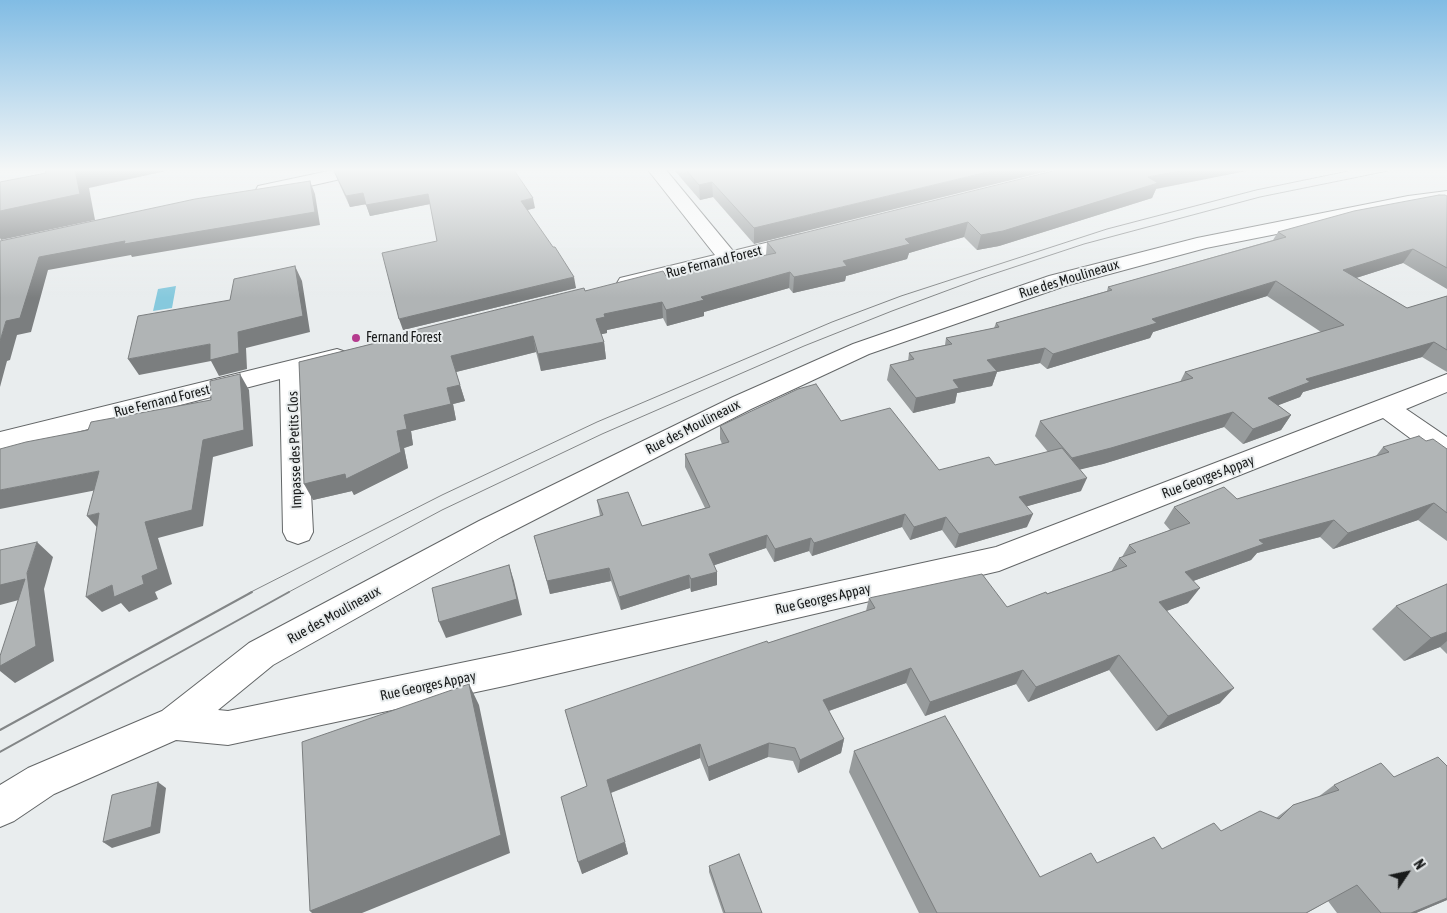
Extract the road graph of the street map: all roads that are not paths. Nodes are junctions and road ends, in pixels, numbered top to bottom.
1 (691, 213) edge
2 (1354, 213) edge
3 (823, 234) edge
4 (728, 258) junction
5 (610, 288) edge
6 (353, 353) edge
7 (292, 368) junction
8 (1447, 382) edge
9 (1385, 407) junction
10 (0, 442) edge
11 (1447, 451) edge
12 (298, 532) dead end
13 (175, 723) junction
14 (0, 807) edge

1 - 4 street
2 - 13 street, Rue des Moulineaux
3 - 4 street, Rue Fernand Forest
4 - 5 street, Rue Fernand Forest
6 - 7 street, Rue Fernand Forest
7 - 10 street, Rue Fernand Forest
7 - 12 street, Impasse des Petits Clos
8 - 9 street, Rue Georges Appay
9 - 11 street
9 - 13 street, Rue Georges Appay
13 - 14 street, Rue des Moulineaux

